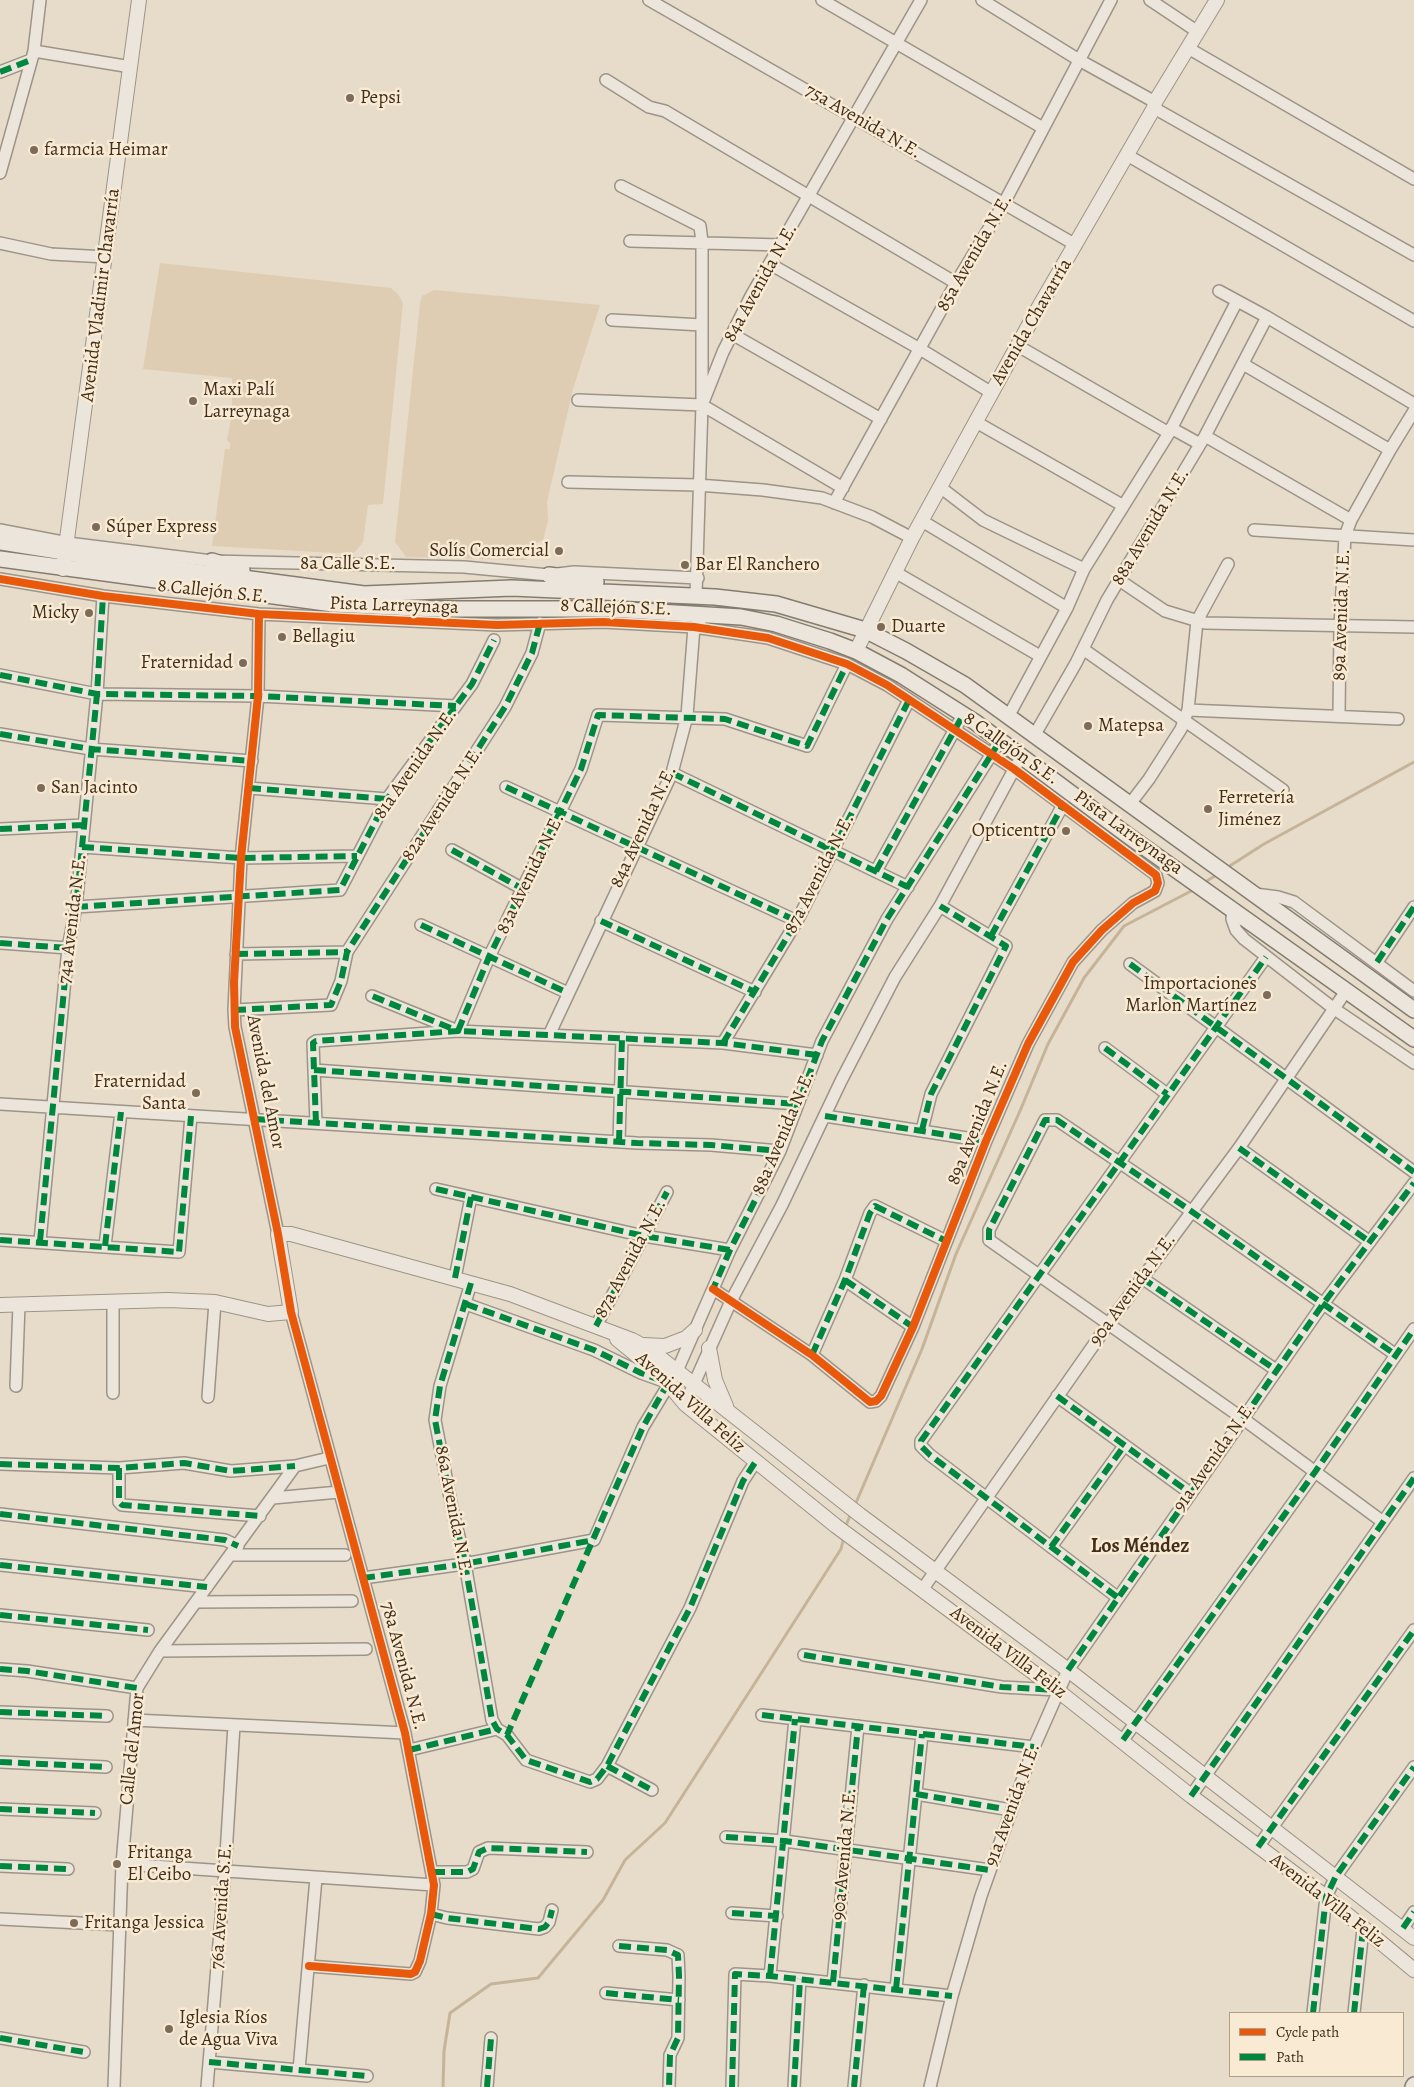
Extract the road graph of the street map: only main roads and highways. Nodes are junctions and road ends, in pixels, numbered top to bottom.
1 (0, 542) edge
2 (0, 559) edge
3 (212, 561) road end
4 (549, 575) road end
5 (291, 584) junction
6 (651, 594) junction
7 (969, 718) junction
8 (1008, 718) junction
9 (1099, 813) junction
10 (1174, 835) junction
11 (1248, 890) junction
12 (1233, 909) junction
13 (1319, 971) junction
14 (1411, 1007) edge
15 (1414, 1039) edge

1 - 5 main road, Pista Larreynaga
2 - 7 main road, Pista Larreynaga
3 - 5 main road
4 - 6 main road
5 - 6 main road, Pista Larreynaga
6 - 8 main road, Pista Larreynaga
7 - 8 main road
7 - 9 main road, Pista Larreynaga
8 - 10 main road, Pista Larreynaga
9 - 10 main road
9 - 12 main road, Pista Larreynaga
10 - 11 main road, Pista Larreynaga
11 - 12 main road
11 - 14 main road, Pista Larreynaga
12 - 13 main road, Pista Larreynaga
13 - 14 main road
13 - 15 main road, Pista Larreynaga

